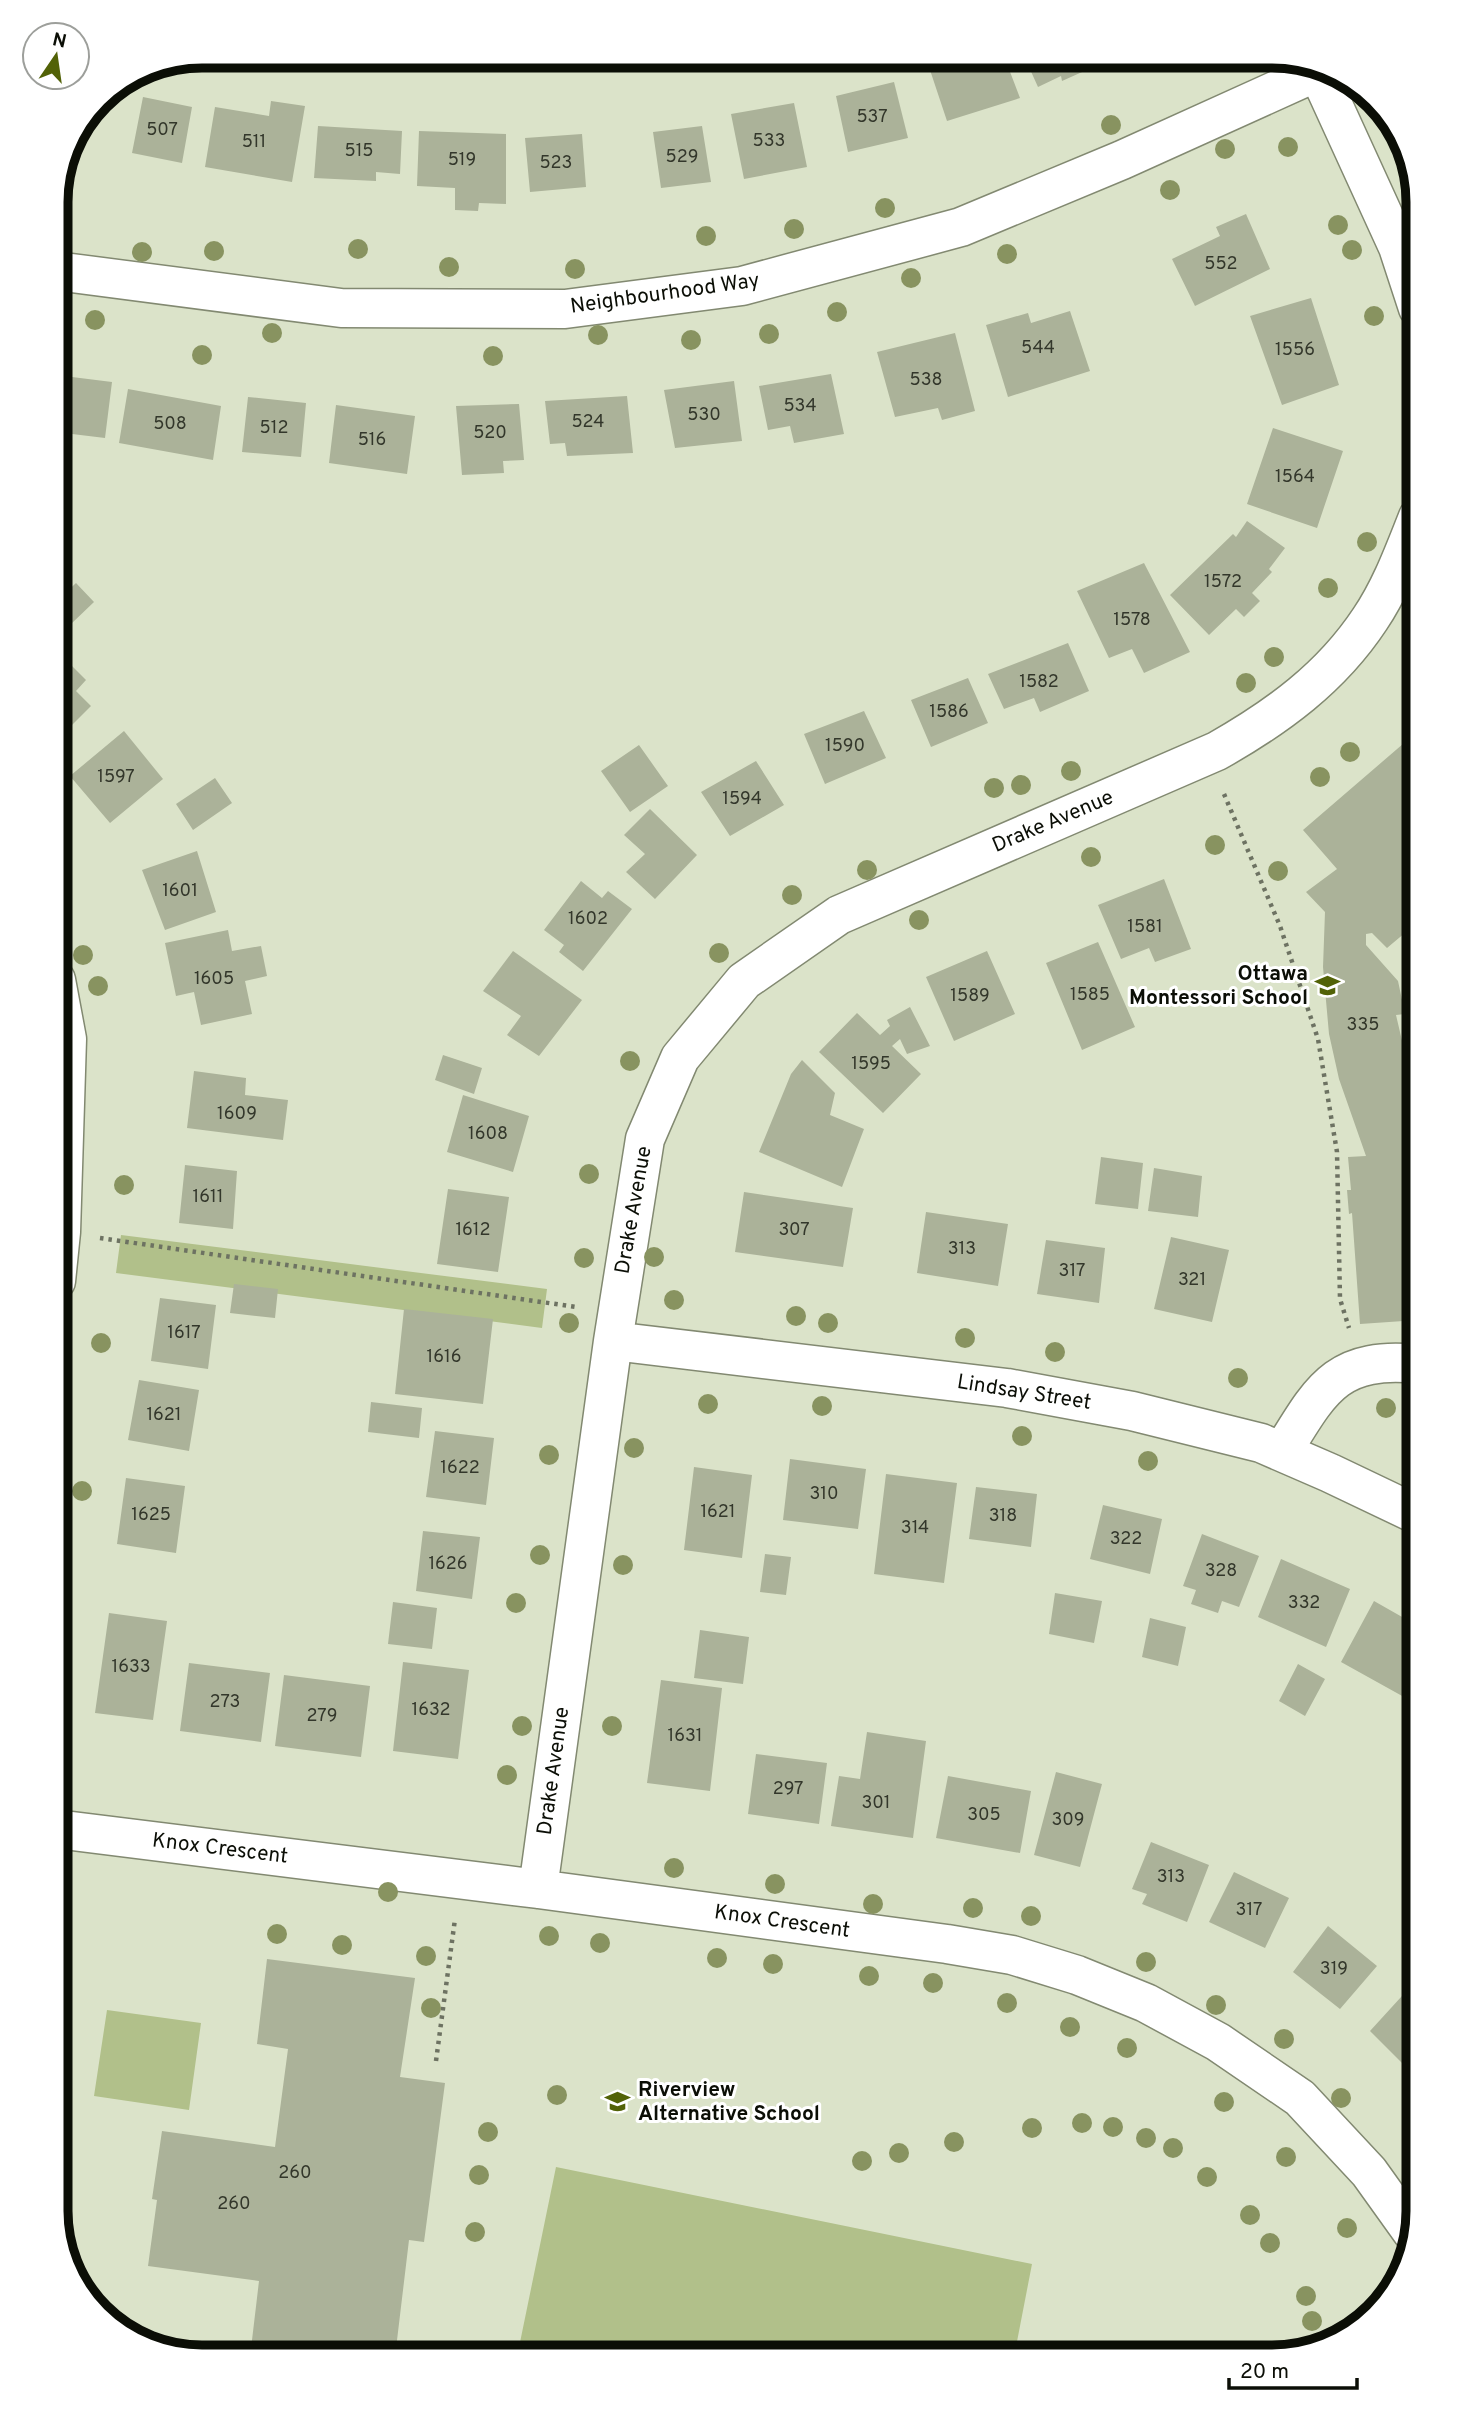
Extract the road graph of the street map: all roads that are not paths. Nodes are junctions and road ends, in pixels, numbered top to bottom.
1 (1312, 74) edge
2 (1323, 79) edge
3 (1406, 271) edge
4 (69, 273) edge
5 (1406, 547) edge
6 (615, 1327) junction
7 (1406, 1363) edge
8 (1282, 1452) junction
9 (1406, 1509) edge
10 (68, 1831) edge
11 (538, 1889) junction
12 (1405, 2223) edge

1 - 4 street, Neighbourhood Way
2 - 3 street
5 - 6 street, Drake Avenue
6 - 8 street, Lindsay Street
6 - 11 street, Drake Avenue
7 - 8 street
8 - 9 street, Lindsay Street
10 - 11 street, Knox Crescent
11 - 12 street, Knox Crescent

